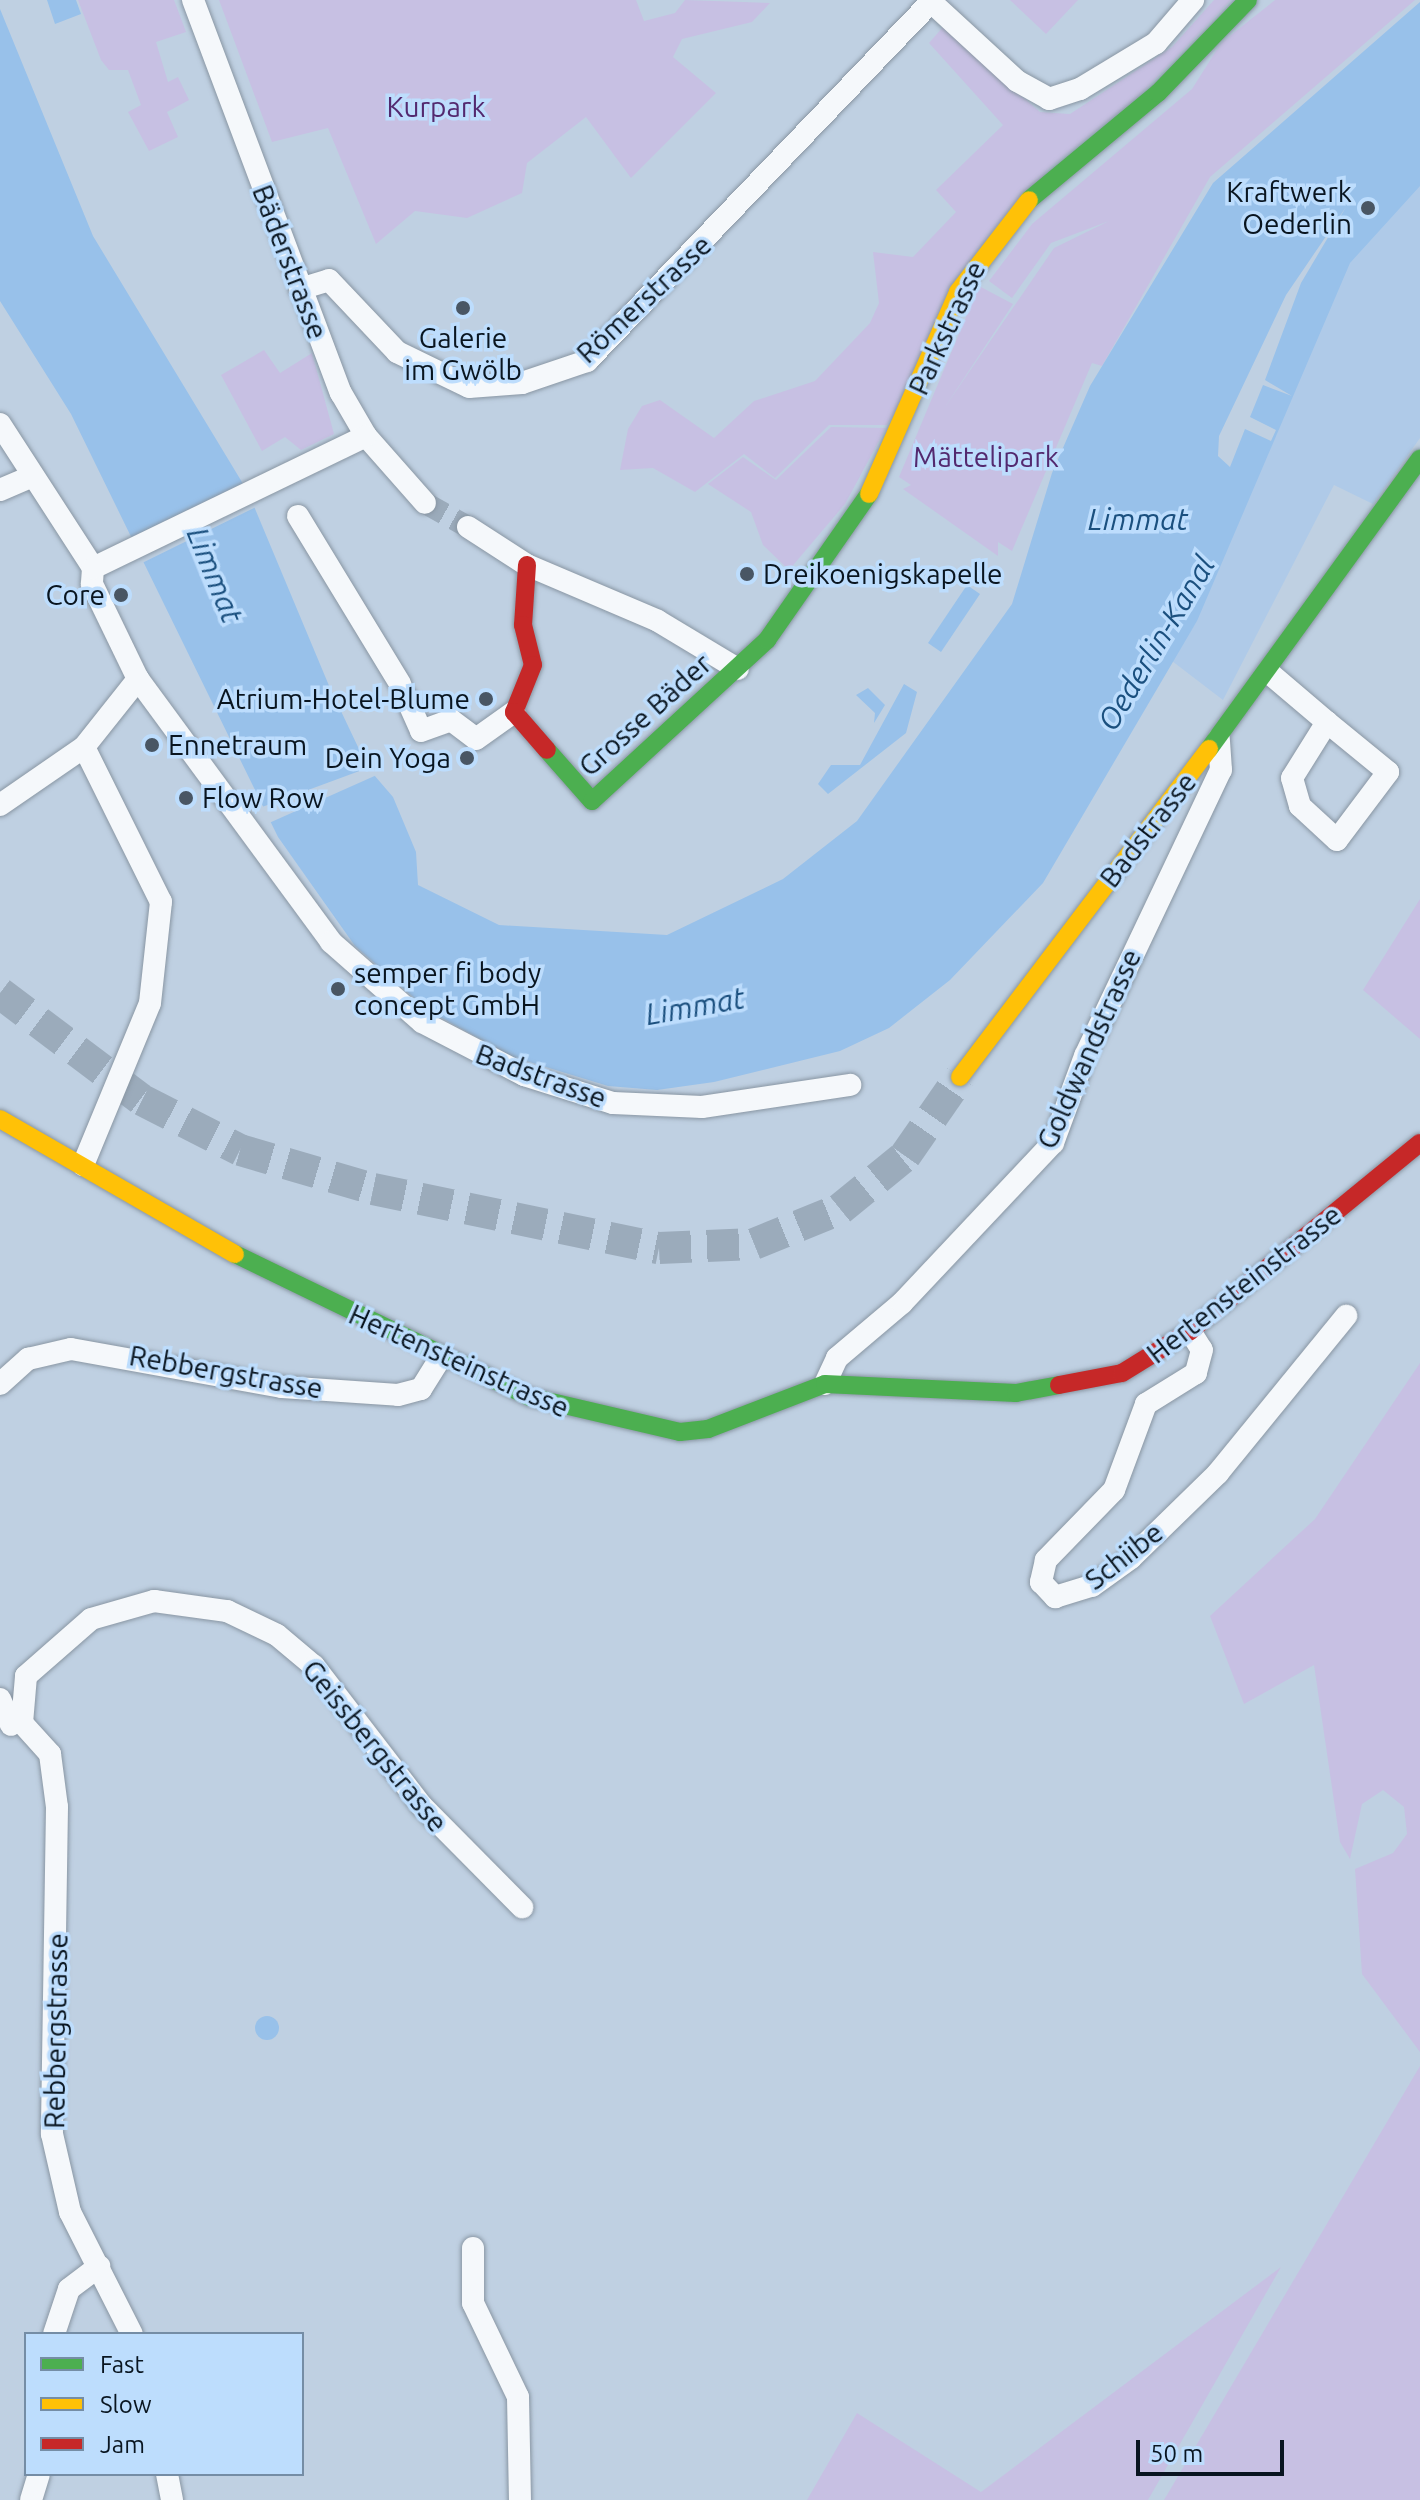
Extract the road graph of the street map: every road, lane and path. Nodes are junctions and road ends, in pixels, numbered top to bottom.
1 (193, 0) edge
2 (1193, 0) edge
3 (1248, 0) edge
4 (931, 1) edge
5 (300, 289) junction
6 (0, 424) edge
7 (366, 436) junction
8 (1420, 459) edge
9 (31, 477) junction
10 (0, 490) edge
11 (425, 503) tunnel mouth
12 (298, 516) dead end
13 (468, 527) tunnel mouth
14 (527, 565) junction
15 (93, 568) junction
16 (738, 669) junction
17 (1268, 672) junction
18 (138, 679) junction
19 (514, 712) junction
20 (1327, 722) junction
21 (1219, 739) junction
22 (84, 747) junction
23 (0, 805) edge
24 (965, 1070) tunnel mouth
25 (850, 1085) dead end
26 (0, 1119) edge
27 (1420, 1143) edge
28 (83, 1165) junction
29 (1346, 1316) dead end
30 (1190, 1331) junction
31 (442, 1356) junction
32 (0, 1384) edge
33 (825, 1384) junction
34 (0, 1699) edge
35 (11, 1727) edge
36 (522, 1907) dead end
37 (473, 2248) dead end
38 (99, 2266) junction
39 (55, 2332) edge
40 (131, 2332) edge
41 (38, 2476) edge
42 (167, 2476) edge
43 (31, 2500) edge
44 (172, 2500) edge
45 (520, 2500) edge

1 - 5 street, Bäderstrasse
2 - 4 street
3 - 16 street, Parkstrasse
4 - 5 street, Römerstrasse
5 - 7 street, Bäderstrasse
6 - 9 street
7 - 11 street, Bäderstrasse
7 - 15 street
8 - 17 street, Badstrasse
9 - 10 street
9 - 15 street
12 - 19 street
13 - 14 street
14 - 16 street
14 - 19 street
15 - 18 street, Badstrasse
16 - 19 street, Grosse Bäder
17 - 20 street
17 - 21 street, Badstrasse
18 - 22 street
18 - 25 street, Badstrasse
20 - 20 street
21 - 24 street, Badstrasse
21 - 33 street, Goldwandstrasse
22 - 23 street
22 - 28 street
26 - 28 street, Hertensteinstrasse
27 - 30 street, Hertensteinstrasse
28 - 31 street, Hertensteinstrasse
29 - 30 street, Schiibe
30 - 33 street, Hertensteinstrasse
31 - 32 street, Rebbergstrasse
31 - 33 street, Hertensteinstrasse
34 - 35 street, Rebbergstrasse
35 - 36 street, Geissbergstrasse
35 - 38 street, Rebbergstrasse
37 - 45 street
38 - 39 street
38 - 40 street, Rebbergstrasse
41 - 43 street
42 - 44 street

